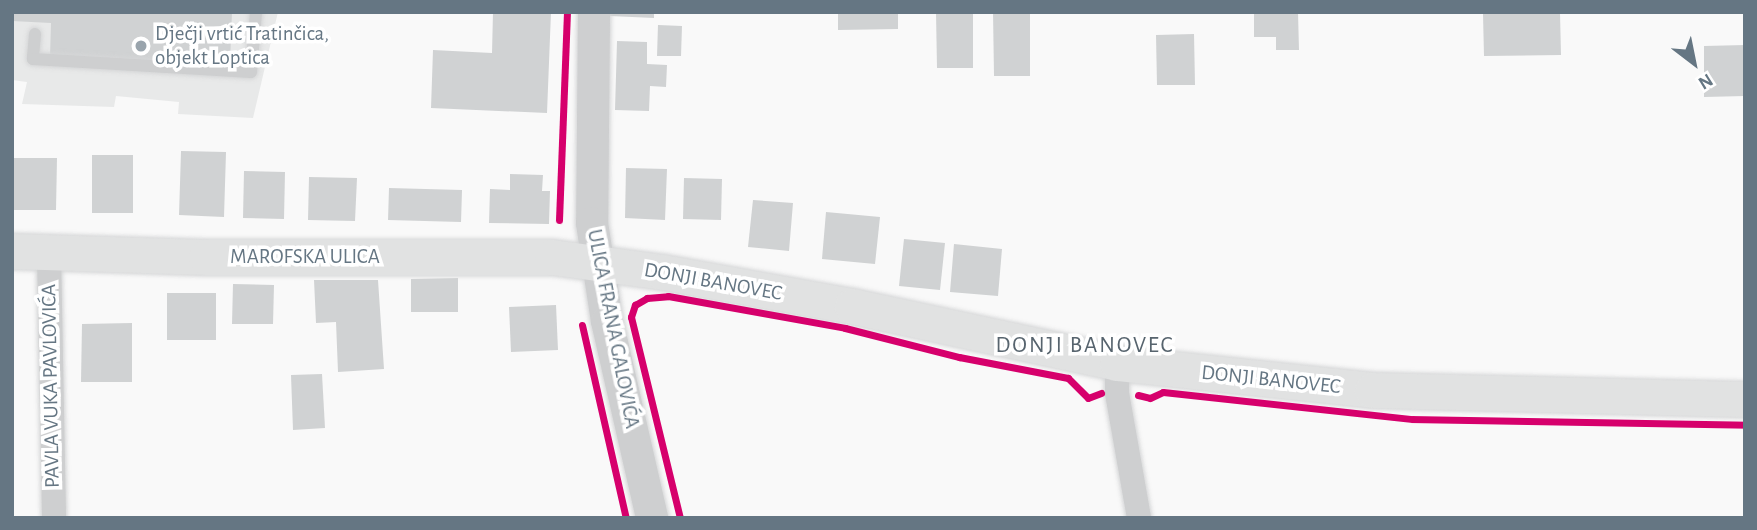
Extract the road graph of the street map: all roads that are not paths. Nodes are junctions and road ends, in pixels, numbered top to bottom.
1 (256, 12) edge
2 (594, 12) edge
3 (35, 34) dead end
4 (12, 251) edge
5 (49, 254) junction
6 (597, 262) junction
7 (1116, 363) junction
8 (1745, 399) edge
9 (54, 518) edge
10 (652, 518) edge
11 (1139, 518) edge

1 - 3 lane
2 - 6 street, ULICA FRANA GALOVIĆA
4 - 5 main road, MAROFSKA ULICA
5 - 6 main road, MAROFSKA ULICA
5 - 9 street, PAVLA VUKA PAVLOVIĆA
6 - 7 main road, DONJI BANOVEC
6 - 10 street, ULICA FRANA GALOVIĆA
7 - 8 main road, DONJI BANOVEC
7 - 11 street

